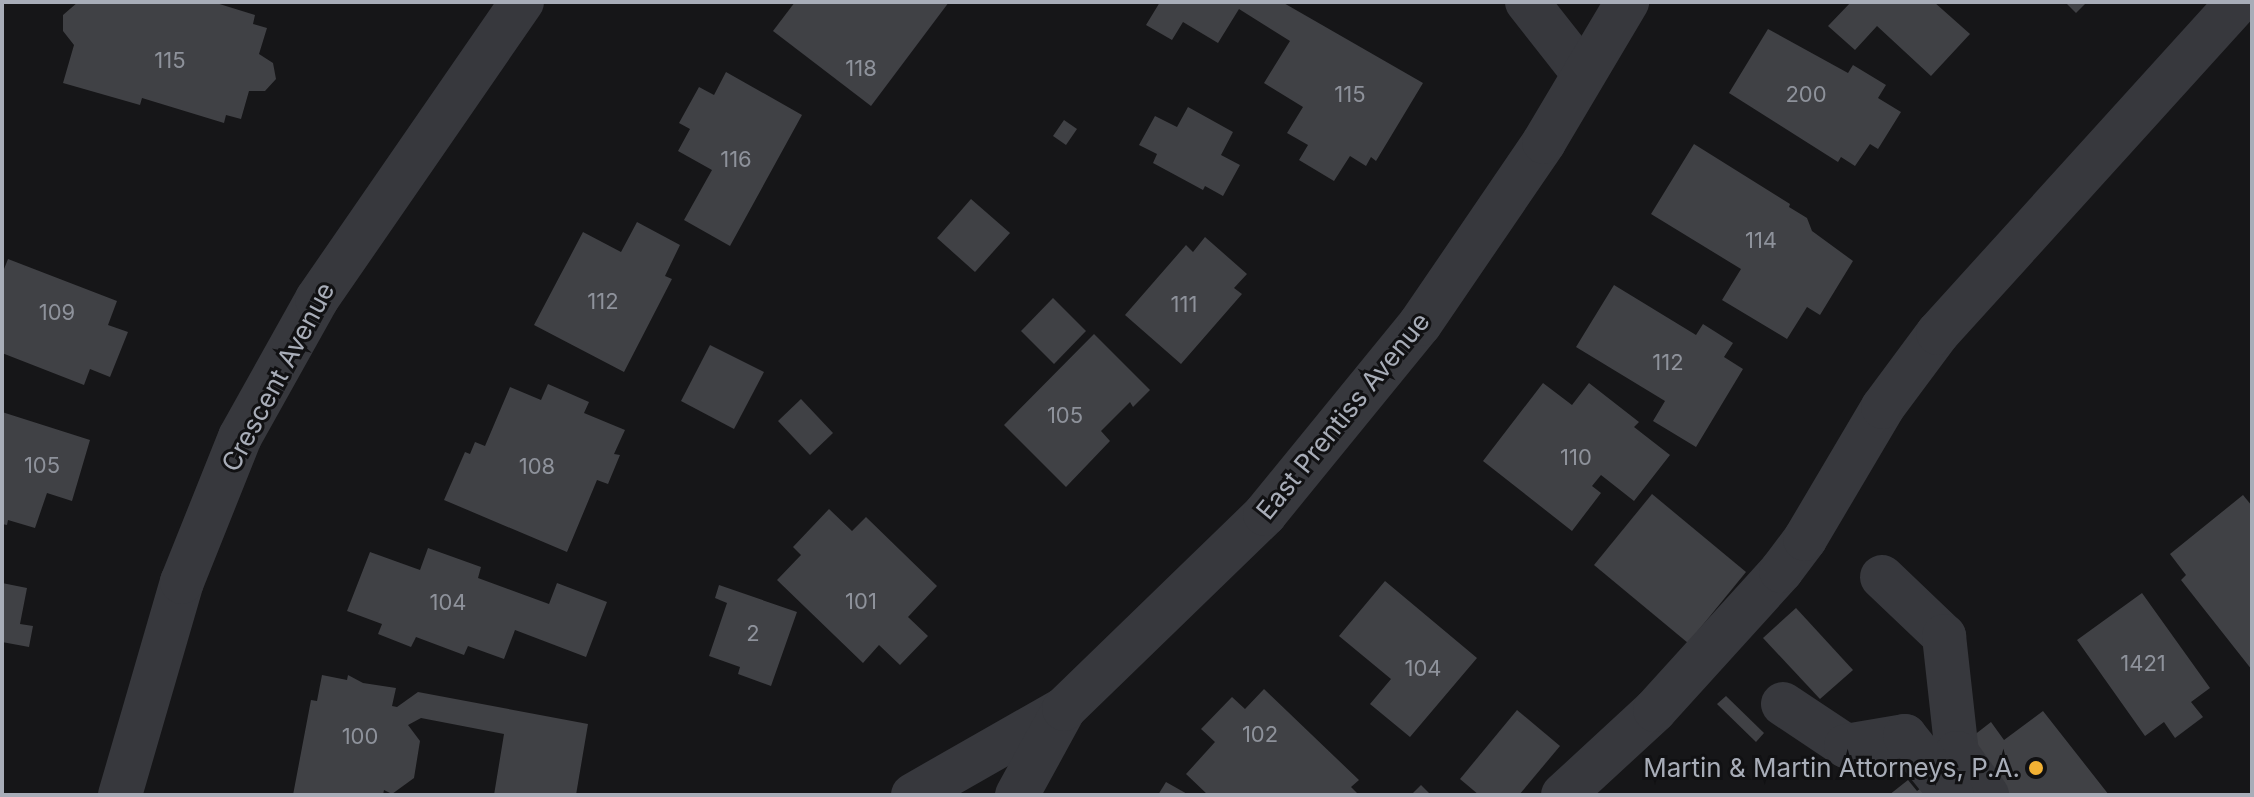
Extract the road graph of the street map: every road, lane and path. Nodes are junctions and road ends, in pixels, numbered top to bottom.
1 (522, 2) edge
2 (1527, 2) edge
3 (1627, 2) edge
4 (2238, 2) edge
5 (1582, 72) junction
6 (1882, 577) dead end
7 (1783, 704) dead end
8 (1064, 709) junction
9 (120, 795) edge
10 (913, 795) edge
11 (1017, 795) edge
12 (1563, 795) edge
13 (1952, 795) edge
14 (1987, 795) edge

1 - 9 street, Crescent Avenue
2 - 5 street
3 - 5 street, East Prentiss Avenue
4 - 12 street
5 - 8 street, East Prentiss Avenue
6 - 14 street
7 - 13 street
8 - 10 street
8 - 11 street, East Prentiss Avenue

